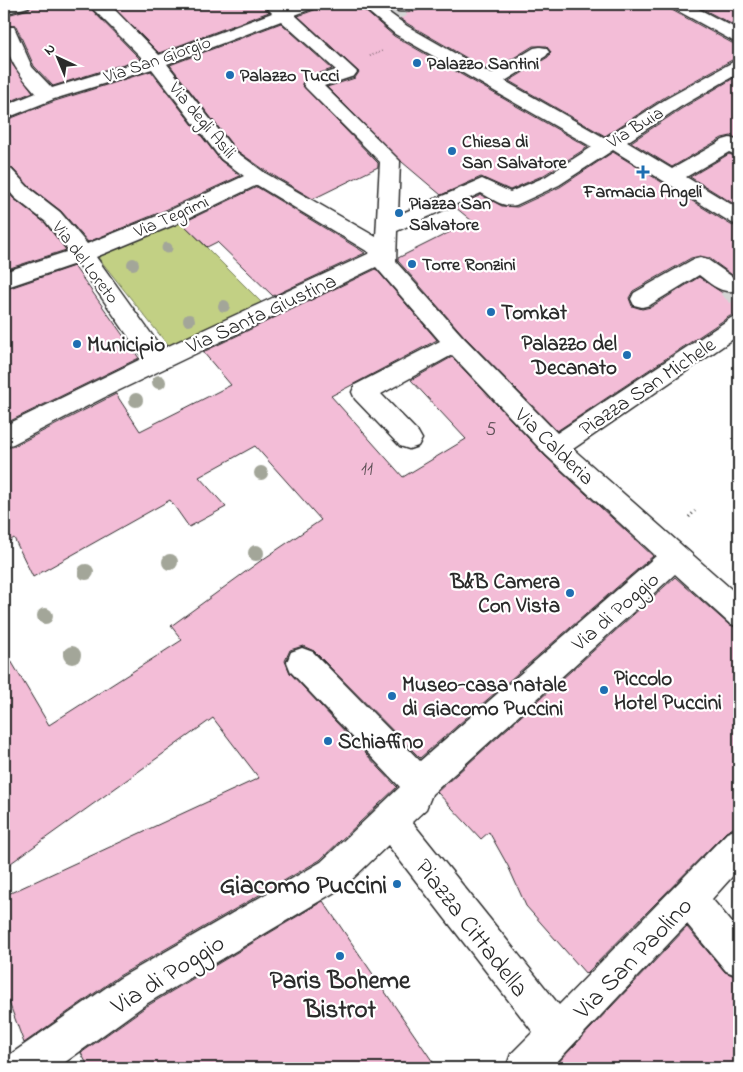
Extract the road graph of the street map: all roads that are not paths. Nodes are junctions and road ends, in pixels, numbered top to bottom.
1 (22, 4) edge
2 (123, 4) edge
3 (310, 4) edge
4 (677, 4) edge
5 (101, 7) edge
6 (4, 9) edge
7 (278, 9) edge
8 (378, 10) edge
9 (5, 29) edge
10 (739, 37) edge
11 (540, 52) dead end
12 (156, 62) junction
13 (739, 66) edge
14 (491, 82) junction
15 (48, 96) junction
16 (4, 113) edge
17 (608, 144) junction
18 (739, 150) edge
19 (4, 172) edge
20 (258, 177) junction
21 (672, 177) junction
22 (739, 218) edge
23 (386, 228) junction
24 (83, 254) junction
25 (385, 257) junction
26 (4, 280) edge
27 (728, 285) tunnel mouth
28 (642, 299) dead end
29 (739, 324) edge
30 (455, 343) junction
31 (158, 362) junction
32 (4, 437) edge
33 (409, 439) dead end
34 (554, 448) junction
35 (675, 557) junction
36 (739, 614) edge
37 (302, 662) dead end
38 (419, 783) junction
39 (389, 820) junction
40 (739, 845) edge
41 (689, 899) junction
42 (739, 958) edge
43 (558, 1034) junction
44 (25, 1068) edge
45 (526, 1068) edge

1 - 6 street
2 - 5 street
3 - 7 street, Via San Giorgio
4 - 10 street
5 - 12 street, Via degli Asili
7 - 12 street, Via San Giorgio
7 - 23 street
8 - 14 street
9 - 15 street
11 - 14 street
12 - 15 street, Via San Giorgio
12 - 20 street, Via degli Asili
13 - 17 street, Via Buia
14 - 17 street
15 - 16 street, Via San Giorgio
17 - 21 street
17 - 23 street, Via Buia
18 - 21 street
19 - 24 street, Via del Loreto
20 - 24 street, Via Tegrimi
20 - 25 street, Via degli Asili
21 - 22 street
23 - 25 street
24 - 26 street, Via Tegrimi
24 - 31 street, Via del Loreto
25 - 30 street, Via Calderia
25 - 31 street, Via Santa Giustina
27 - 28 street
29 - 34 street, Piazza San Michele
30 - 33 street
30 - 34 street, Via Calderia
31 - 32 street, Via Santa Giustina
34 - 35 street, Via Calderia
35 - 36 street, Via Calderia
35 - 38 street, Via di Poggio
37 - 38 street
38 - 39 street
39 - 43 street, Piazza Cittadella
39 - 44 street, Via di Poggio
40 - 41 street, Via San Paolino
41 - 42 street
41 - 43 street, Via San Paolino
43 - 45 street, Via San Paolino

